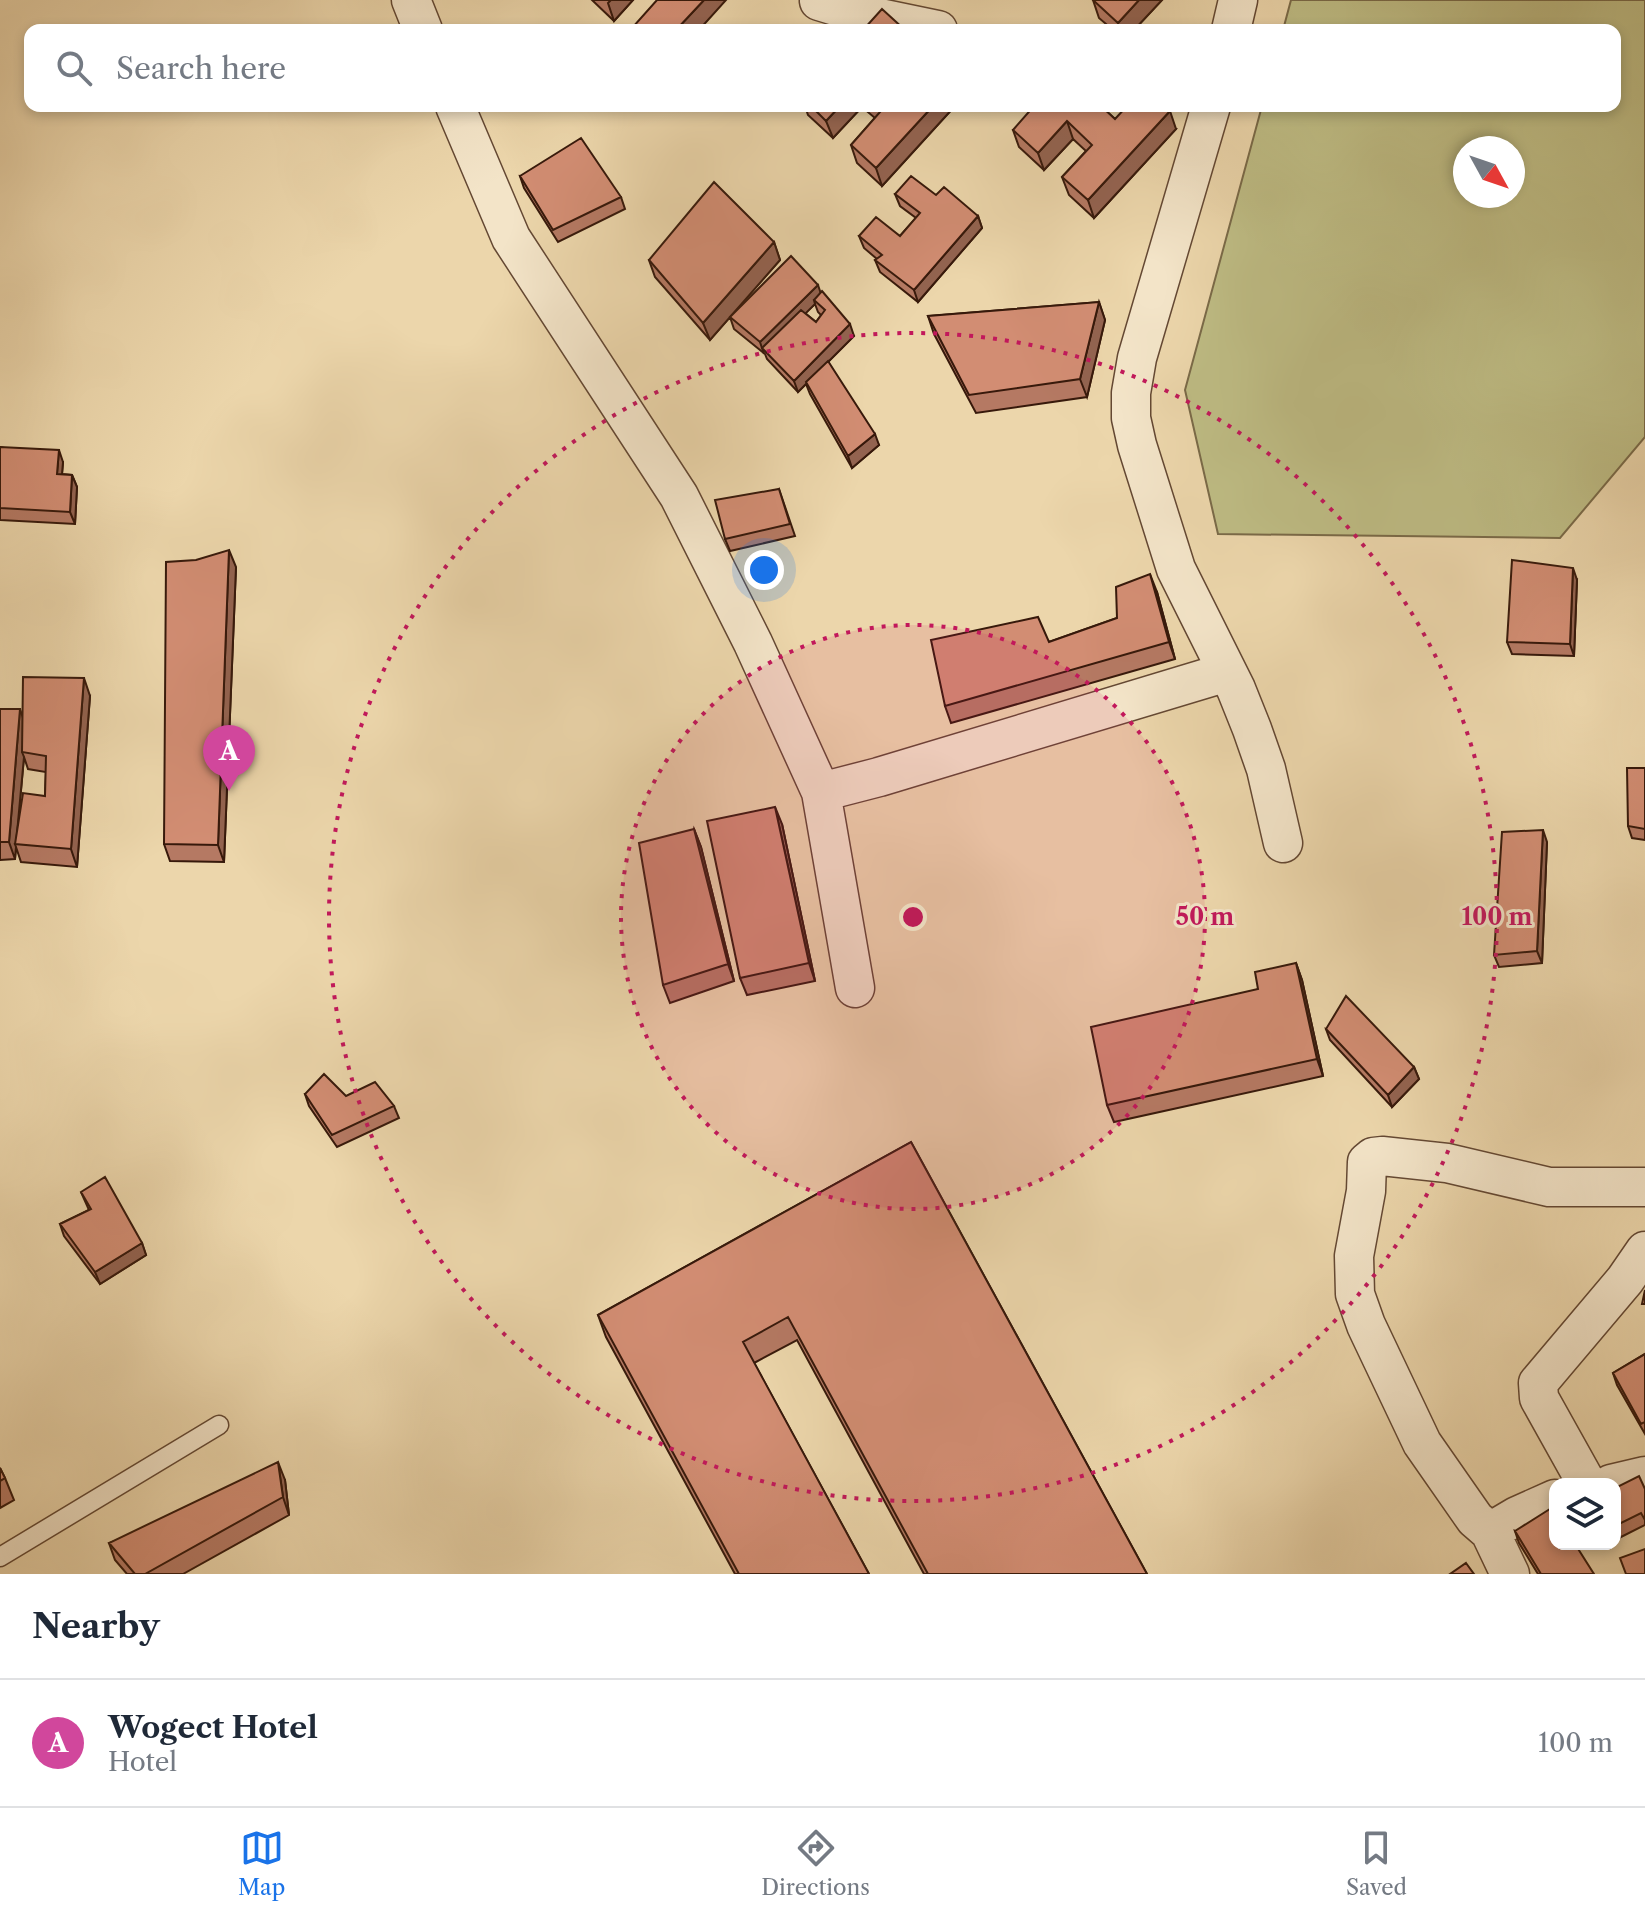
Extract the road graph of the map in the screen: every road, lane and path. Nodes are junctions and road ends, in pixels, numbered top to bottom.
1 (411, 0) edge
2 (1238, 0) edge
3 (819, 1) edge
4 (421, 24) edge
5 (910, 24) edge
6 (1232, 24) edge
7 (458, 112) edge
8 (1209, 112) edge
9 (1227, 672) junction
10 (821, 792) junction
11 (1283, 843) dead end
12 (855, 988) dead end
13 (1645, 1187) edge
14 (1645, 1251) edge
15 (219, 1425) dead end
16 (1645, 1476) edge
17 (1584, 1478) edge
18 (1621, 1482) edge
19 (1549, 1502) edge
20 (1490, 1532) junction
21 (0, 1557) edge
22 (1510, 1574) edge

1 - 4 street
2 - 6 street
3 - 5 street
7 - 10 street
8 - 9 street
9 - 10 street
9 - 11 street
10 - 12 street
13 - 20 street
14 - 17 street
15 - 21 lane
16 - 18 street
19 - 20 street
20 - 22 street

